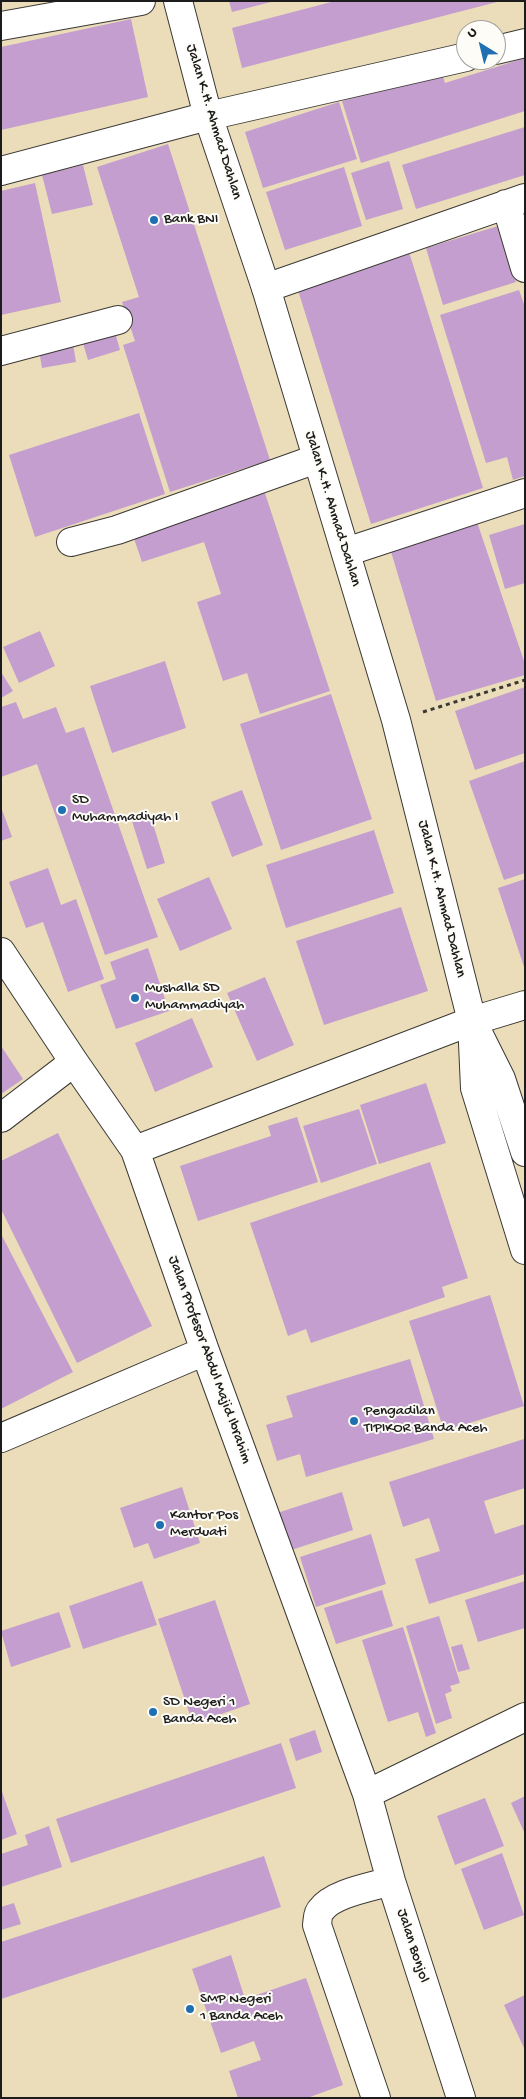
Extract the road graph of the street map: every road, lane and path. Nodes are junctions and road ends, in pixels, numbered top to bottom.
1 (141, 1) edge
2 (178, 1) edge
3 (48, 10) edge
4 (1, 26) edge
5 (525, 43) edge
6 (506, 48) edge
7 (456, 59) edge
8 (208, 116) junction
9 (1, 171) edge
10 (516, 201) edge
11 (525, 268) edge
12 (266, 288) junction
13 (118, 320) dead end
14 (1, 351) edge
15 (316, 459) junction
16 (525, 492) edge
17 (71, 542) dead end
18 (346, 552) junction
19 (525, 680) edge
20 (396, 720) junction
21 (1, 952) edge
22 (525, 1006) edge
23 (472, 1021) junction
24 (74, 1062) junction
25 (1, 1118) edge
26 (135, 1150) junction
27 (525, 1152) edge
28 (525, 1250) edge
29 (205, 1351) junction
30 (1, 1438) edge
31 (525, 1717) edge
32 (367, 1794) junction
33 (391, 1881) junction
34 (376, 2098) edge
35 (460, 2098) edge

1 - 3 street
2 - 8 street, Jalan K.H. Ahmad Dahlan
3 - 4 street
5 - 6 street
7 - 8 street
8 - 9 street
8 - 12 street, Jalan K.H. Ahmad Dahlan
10 - 11 street
10 - 12 street
12 - 15 street, Jalan K.H. Ahmad Dahlan
13 - 14 street
15 - 17 street
15 - 18 street, Jalan K.H. Ahmad Dahlan
16 - 18 street
18 - 20 street, Jalan K.H. Ahmad Dahlan
19 - 20 path
20 - 23 street, Jalan K.H. Ahmad Dahlan
21 - 24 street, Jalan Profesor Abdul Majid Ibrahim
22 - 23 street
23 - 26 street
23 - 27 street, Jalan K.H. Ahmad Dahlan
23 - 28 street, Jalan K.H. Ahmad Dahlan
24 - 25 street
24 - 26 street, Jalan Profesor Abdul Majid Ibrahim
26 - 29 street, Jalan Profesor Abdul Majid Ibrahim
29 - 30 street
29 - 32 street, Jalan Profesor Abdul Majid Ibrahim
31 - 32 street
32 - 33 street, Jalan Bonjol
33 - 34 street
33 - 35 street, Jalan Bonjol

